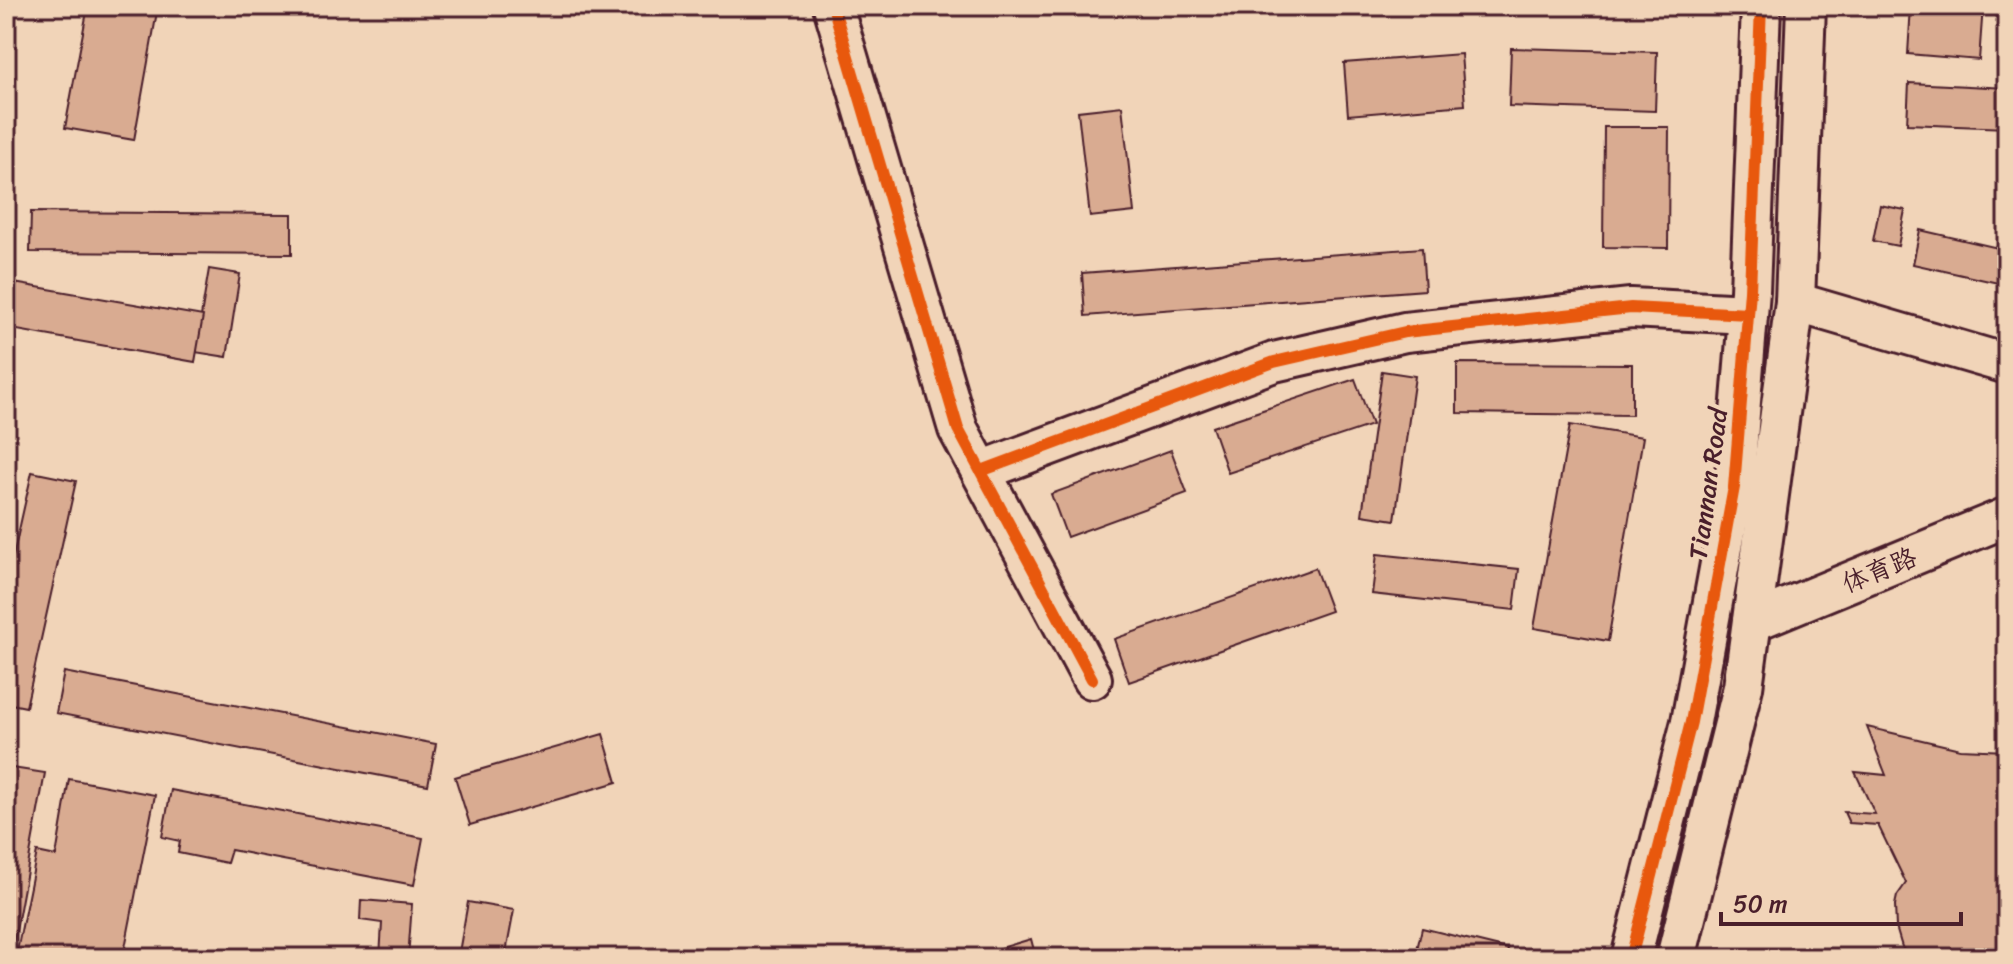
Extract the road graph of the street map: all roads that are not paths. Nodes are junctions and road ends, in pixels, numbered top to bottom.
1 (833, 6) edge
2 (1761, 6) edge
3 (1806, 6) edge
4 (1795, 302) junction
5 (1748, 314) junction
6 (2007, 364) edge
7 (981, 471) junction
8 (2007, 517) edge
9 (1752, 622) junction
10 (1092, 679) dead end
11 (1631, 958) edge
12 (1676, 958) edge

1 - 7 street
2 - 5 street, Tiannan Road
3 - 4 street
4 - 6 street
4 - 9 street
5 - 7 street
5 - 11 street, Tiannan Road
7 - 10 street
8 - 9 street, 体育路
9 - 12 street

